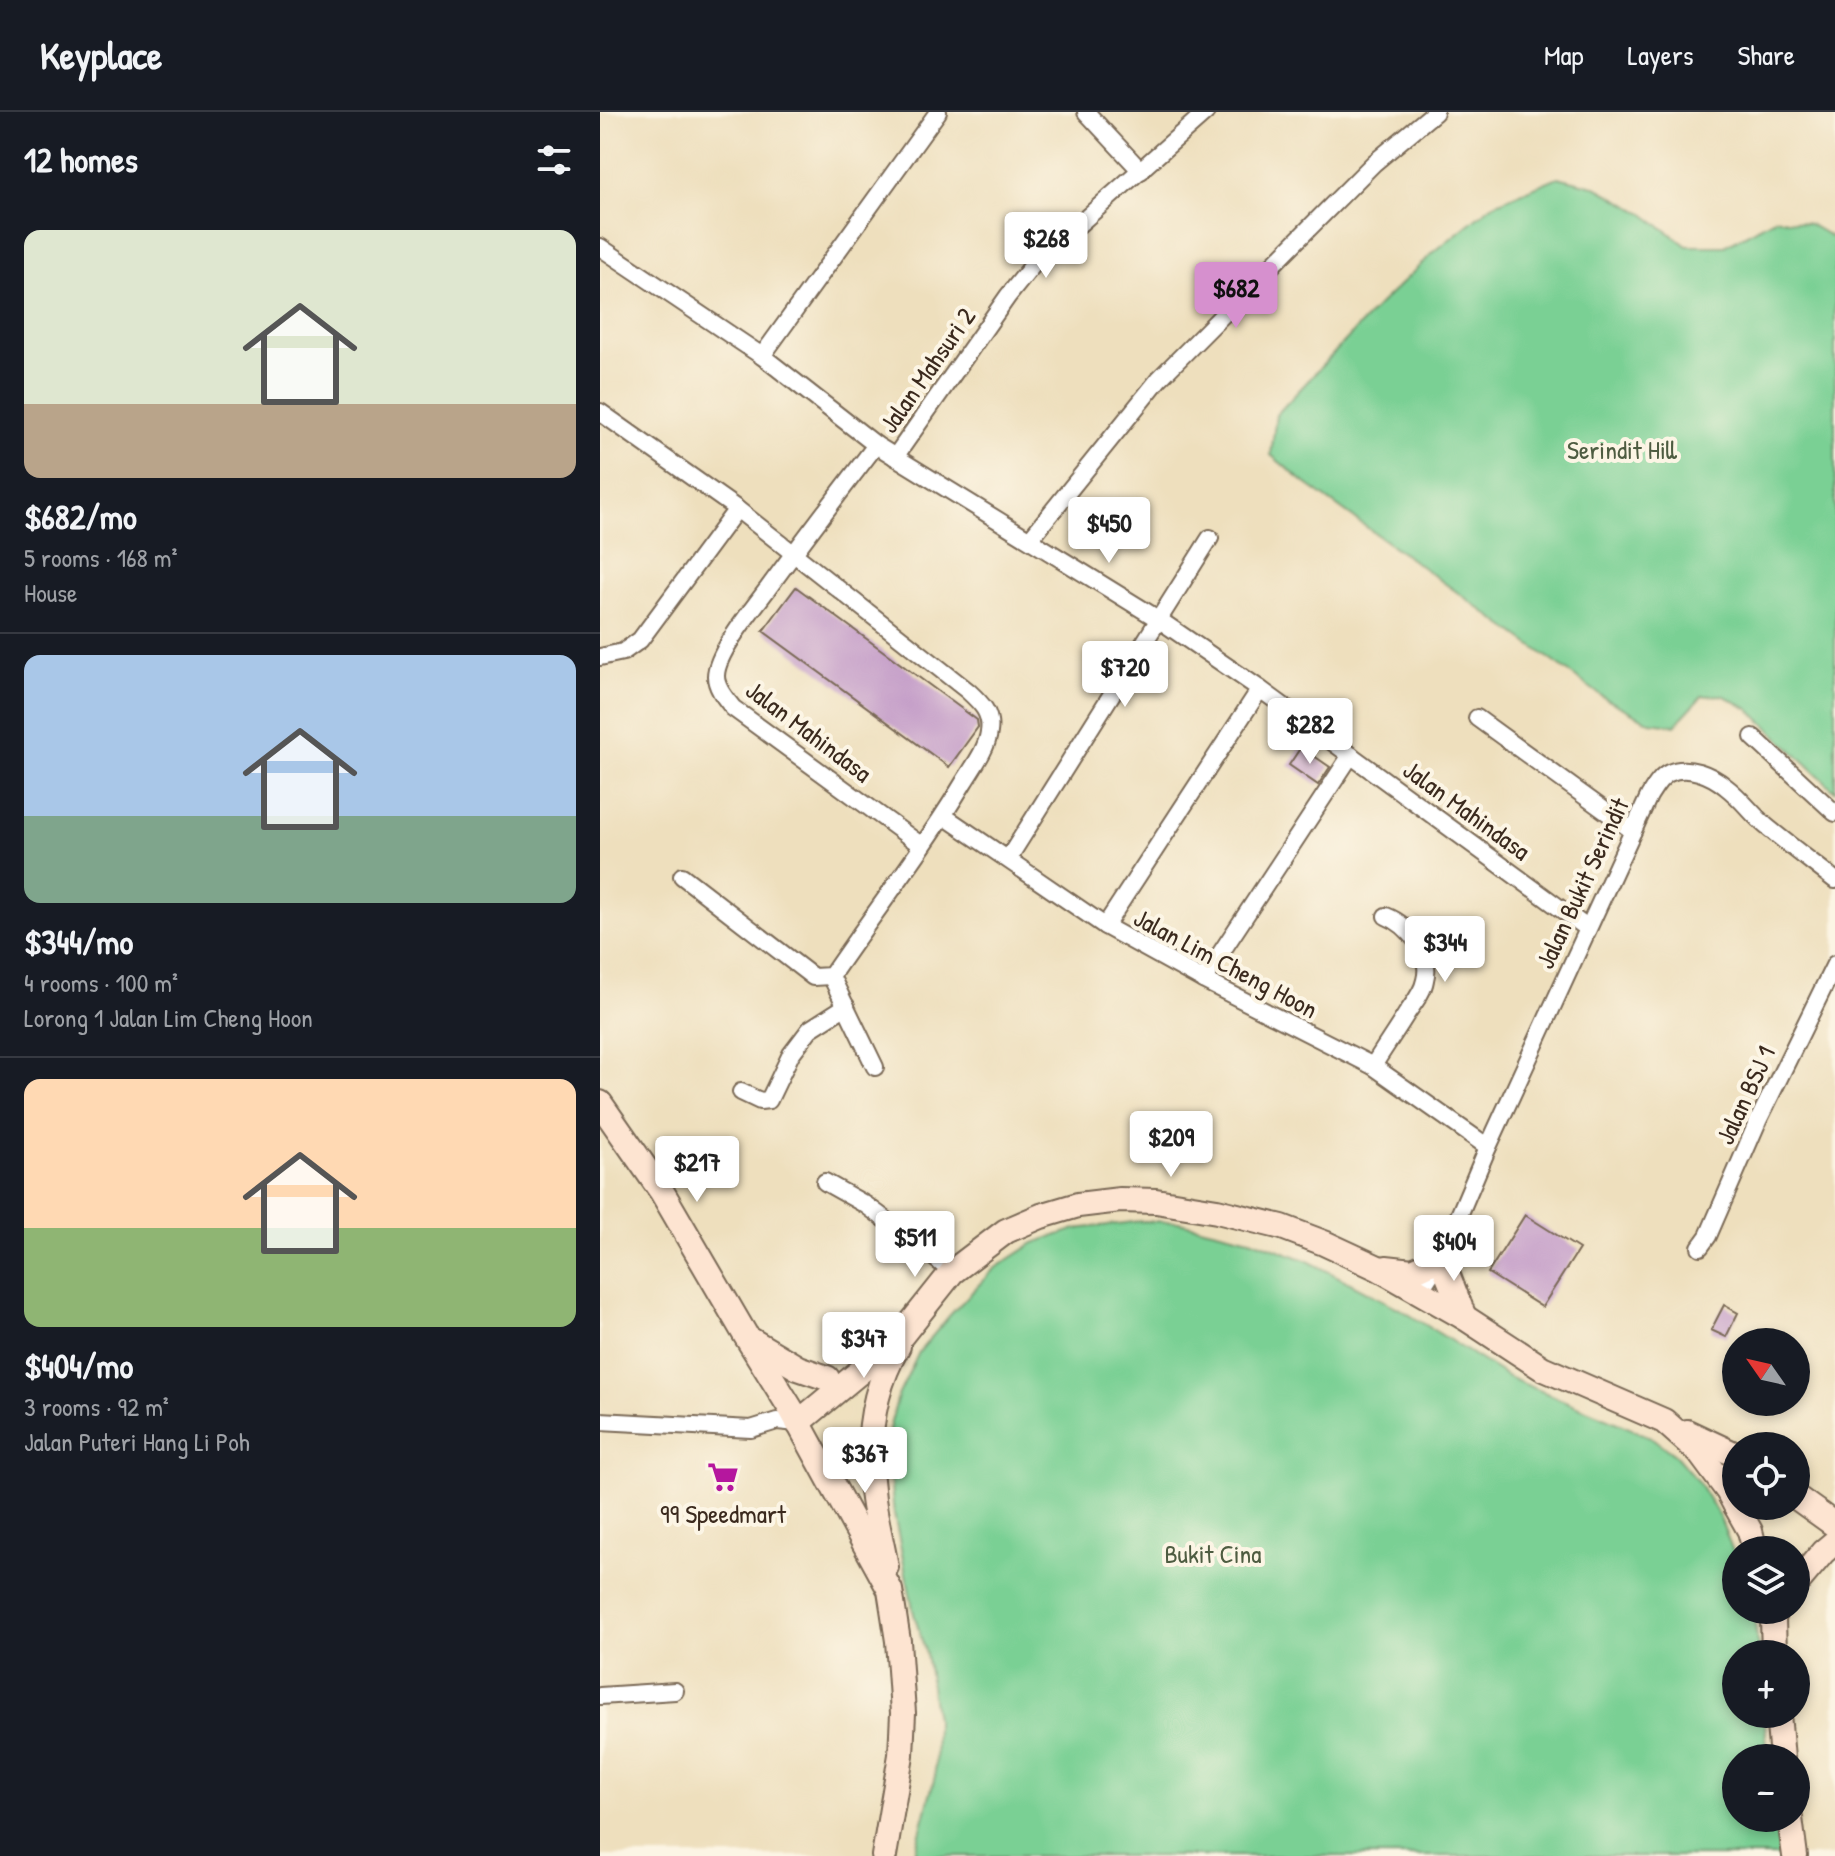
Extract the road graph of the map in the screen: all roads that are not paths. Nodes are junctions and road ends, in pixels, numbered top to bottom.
1 (938, 112) edge
2 (1086, 112) edge
3 (1206, 112) edge
4 (1435, 112) edge
5 (1141, 171) junction
6 (600, 247) edge
7 (762, 356) junction
8 (600, 412) edge
9 (876, 445) junction
10 (895, 457) junction
11 (737, 509) junction
12 (1210, 538) dead end
13 (1030, 539) junction
14 (793, 553) junction
15 (1158, 619) junction
16 (600, 657) edge
17 (1260, 689) junction
18 (1477, 718) dead end
19 (1753, 737) dead end
20 (1351, 755) junction
21 (1835, 813) edge
22 (944, 816) junction
23 (1633, 831) junction
24 (922, 846) junction
25 (1008, 859) junction
26 (682, 876) dead end
27 (1835, 880) edge
28 (1386, 916) dead end
29 (1105, 926) junction
30 (1587, 928) junction
31 (1835, 964) edge
32 (831, 976) junction
33 (1203, 980) junction
34 (846, 1006) junction
35 (1373, 1066) junction
36 (875, 1067) dead end
37 (741, 1092) dead end
38 (600, 1103) edge
39 (1488, 1147) junction
40 (825, 1182) dead end
41 (1700, 1247) dead end
42 (1441, 1258) junction
43 (1378, 1268) junction
44 (952, 1272) junction
45 (1420, 1291) junction
46 (915, 1316) junction
47 (1464, 1317) junction
48 (746, 1336) junction
49 (827, 1378) junction
50 (789, 1418) junction
51 (600, 1421) edge
52 (1664, 1421) junction
53 (1722, 1448) edge
54 (1722, 1483) edge
55 (1810, 1507) edge
56 (1835, 1525) edge
57 (1835, 1542) edge
58 (1810, 1567) edge
59 (890, 1590) junction
60 (675, 1691) dead end
61 (600, 1696) edge
62 (1792, 1832) edge
63 (884, 1856) edge
64 (1795, 1856) edge

1 - 7 street
2 - 5 street
3 - 5 street, Jalan Mahsuri 2
4 - 13 street
5 - 10 street, Jalan Mahsuri 2
6 - 7 street, Jalan Mahindasa
7 - 9 street, Jalan Mahindasa
8 - 11 street
9 - 10 street, Jalan Mahindasa
9 - 14 street, Jalan Mahindasa
10 - 13 street, Jalan Mahindasa
11 - 14 street
11 - 16 street
12 - 15 street
13 - 15 street, Jalan Mahindasa
14 - 22 street
14 - 24 street, Jalan Mahindasa
15 - 17 street, Jalan Mahindasa
15 - 25 street
17 - 20 street, Jalan Mahindasa
17 - 29 street
18 - 23 street
19 - 21 street
20 - 30 street, Jalan Mahindasa
20 - 33 street
22 - 24 street
22 - 25 street, Jalan Lim Cheng Hoon
23 - 27 street, Jalan Bukit Serindit
23 - 30 street, Jalan Bukit Serindit
24 - 32 street
25 - 29 street, Jalan Lim Cheng Hoon
26 - 32 street
28 - 35 street
29 - 33 street, Jalan Lim Cheng Hoon
30 - 39 street, Jalan Bukit Serindit
31 - 41 street, Jalan BSJ 1
32 - 34 street
33 - 35 street, Jalan Lim Cheng Hoon
34 - 36 street
34 - 37 street
35 - 39 street, Jalan Lim Cheng Hoon
38 - 48 street
39 - 42 street, Jalan Bukit Serindit
40 - 44 street
42 - 43 street
42 - 45 street, Jalan Bukit Serindit
42 - 47 street
43 - 44 street
43 - 45 street
44 - 46 street
45 - 47 street
46 - 49 street
46 - 50 street
46 - 59 street
47 - 52 street
48 - 49 street
48 - 50 street
49 - 50 street
50 - 51 street
50 - 59 street
52 - 53 street
52 - 54 street
55 - 56 street
57 - 58 street
59 - 63 street
60 - 61 street
62 - 64 street

